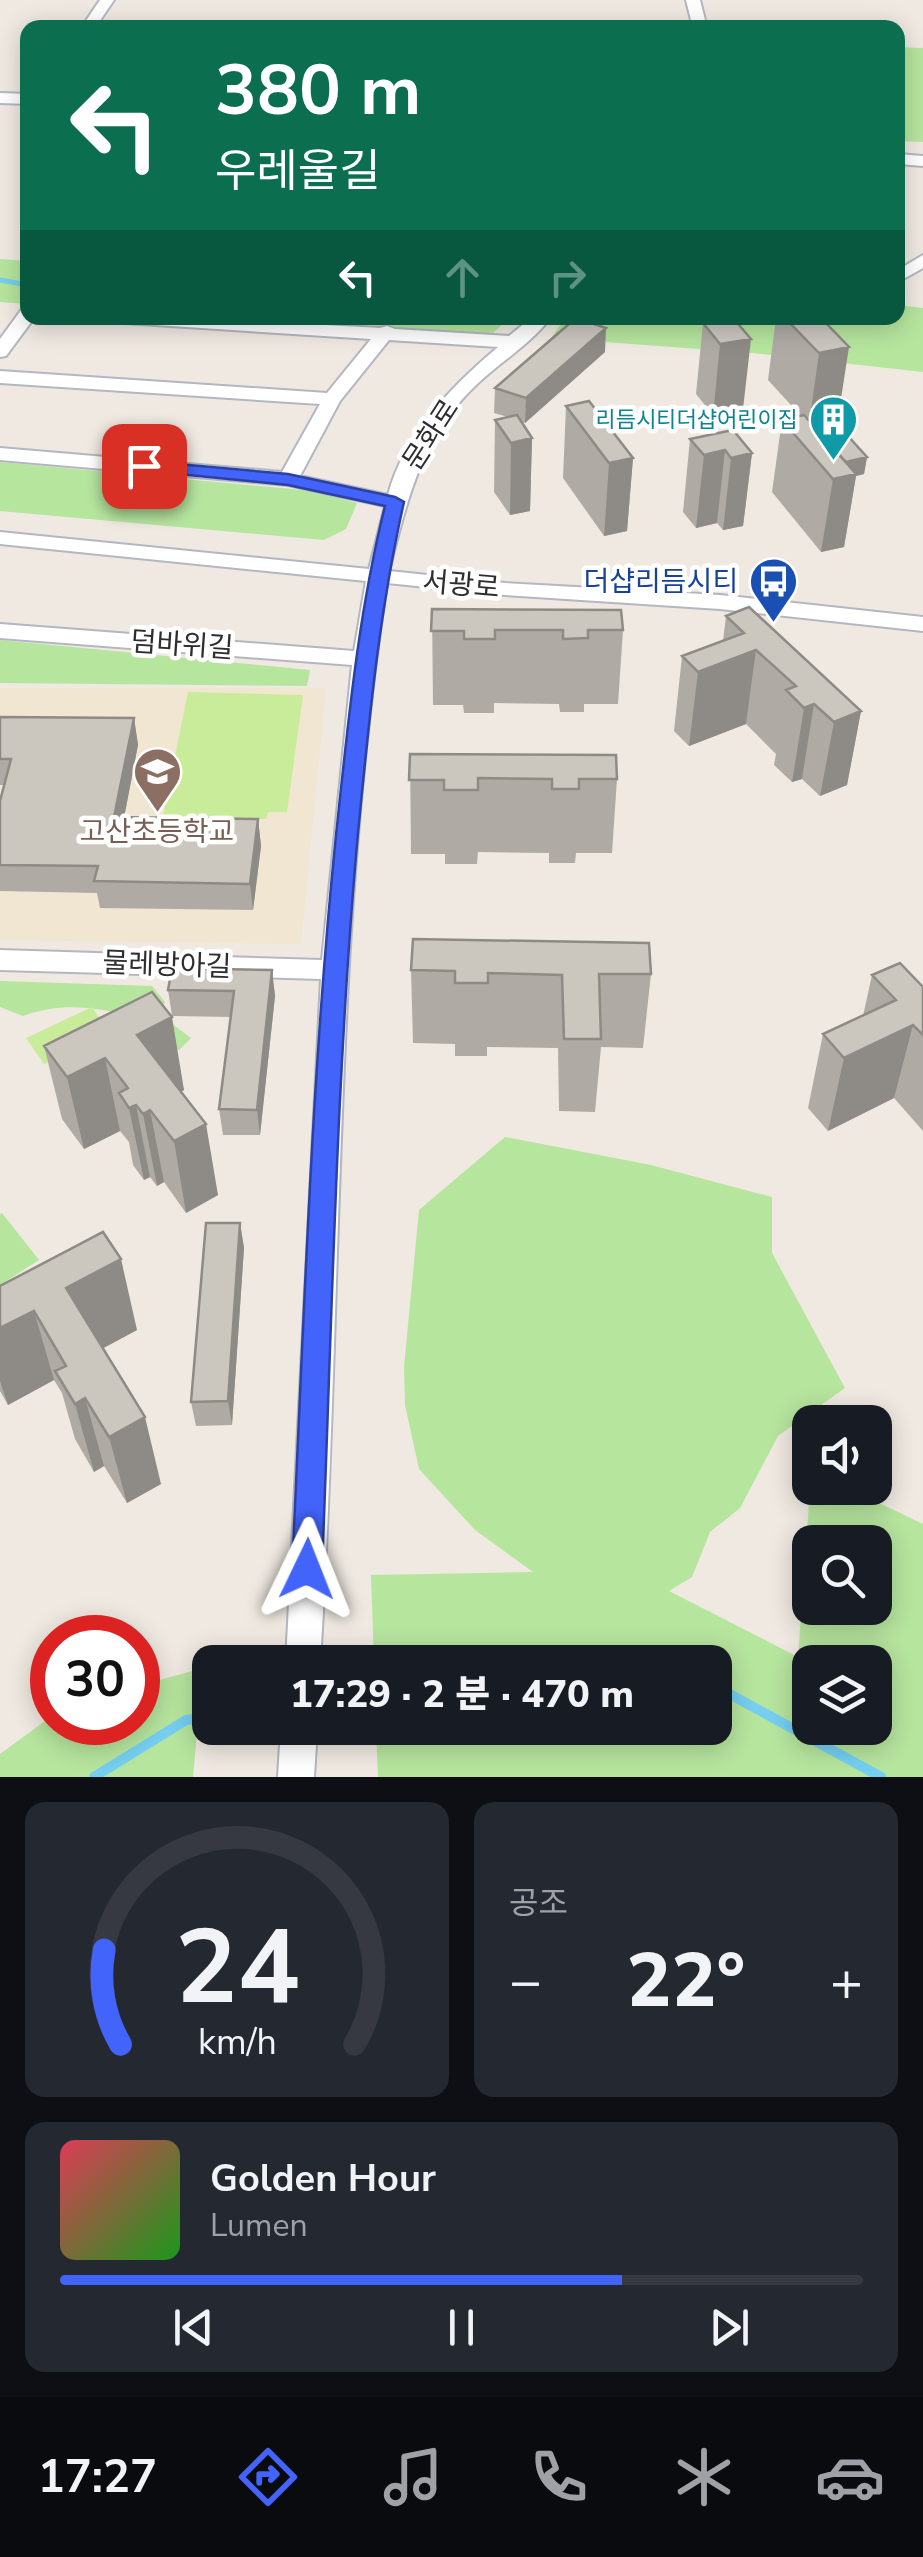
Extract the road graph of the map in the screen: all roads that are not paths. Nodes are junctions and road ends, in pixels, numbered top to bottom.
1 (20, 323) edge
2 (256, 325) edge
3 (533, 325) edge
4 (387, 332) junction
5 (512, 342) junction
6 (0, 352) edge
7 (0, 377) edge
8 (332, 400) junction
9 (0, 454) edge
10 (288, 479) junction
11 (395, 502) junction
12 (0, 538) edge
13 (377, 576) junction
14 (923, 624) edge
15 (0, 631) edge
16 (364, 660) junction
17 (0, 960) edge
18 (334, 970) junction
19 (304, 1645) edge
20 (298, 1745) edge
21 (296, 1777) edge

1 - 6 street
2 - 4 street
3 - 5 street, 문화로
4 - 5 street
4 - 8 street
5 - 11 street, 문화로
7 - 8 street
8 - 10 street
9 - 10 street
10 - 11 street
11 - 13 street, 문화로
12 - 13 street, 서광로
13 - 14 street, 서광로
13 - 16 street, 문화로
15 - 16 street, 덤바위길
16 - 18 street, 문화로
17 - 18 street, 물레방아길
18 - 19 street, 문화로
20 - 21 street

